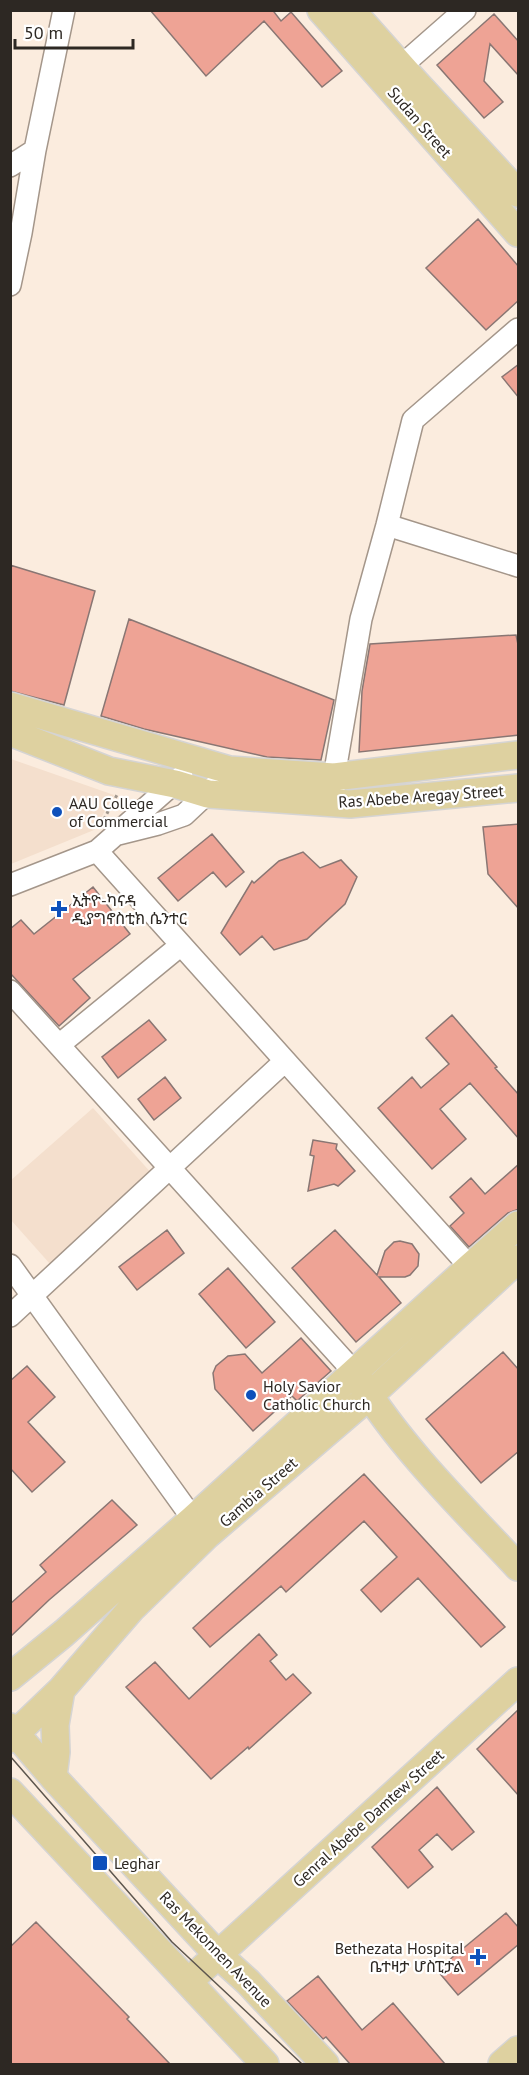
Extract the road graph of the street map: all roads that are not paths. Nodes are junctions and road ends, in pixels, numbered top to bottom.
1 (64, 10) edge
2 (321, 10) edge
3 (351, 10) edge
4 (465, 10) edge
5 (393, 74) junction
6 (35, 150) junction
7 (10, 166) edge
8 (519, 193) edge
9 (18, 210) edge
10 (16, 232) edge
11 (519, 233) edge
12 (10, 285) edge
13 (519, 329) edge
14 (387, 525) junction
15 (519, 566) edge
16 (10, 706) edge
17 (10, 732) edge
18 (519, 754) edge
19 (196, 761) junction
20 (229, 770) junction
21 (175, 784) junction
22 (519, 788) edge
23 (334, 790) junction
24 (208, 794) junction
25 (108, 829) junction
26 (97, 851) junction
27 (10, 885) edge
28 (181, 945) junction
29 (10, 991) edge
30 (59, 1045) junction
31 (285, 1061) junction
32 (170, 1168) junction
33 (519, 1225) edge
34 (519, 1259) edge
35 (10, 1265) edge
36 (478, 1277) junction
37 (33, 1297) junction
38 (10, 1316) edge
39 (354, 1372) junction
40 (369, 1396) junction
41 (193, 1519) junction
42 (519, 1567) edge
43 (17, 1667) edge
44 (519, 1682) edge
45 (61, 1690) junction
46 (12, 1733) edge
47 (53, 1777) junction
48 (14, 1800) edge
49 (217, 1954) junction
50 (188, 1982) junction
51 (519, 2050) edge
52 (265, 2064) edge
53 (325, 2064) edge
54 (502, 2064) edge

1 - 6 street
2 - 5 main road, Sudan Street
3 - 5 main road, Sudan Street
4 - 5 street
5 - 8 main road, Sudan Street
5 - 11 main road, Sudan Street
6 - 7 street
6 - 9 street
9 - 10 street
10 - 12 street
13 - 14 street
14 - 15 street
14 - 23 street
16 - 19 main road, Ras Abebe Aregay Street
17 - 21 main road, Ras Abebe Aregay Street
18 - 23 main road, Ras Abebe Aregay Street
19 - 20 main road, Ras Abebe Aregay Street
19 - 21 street
20 - 23 main road, Ras Abebe Aregay Street
20 - 24 street
21 - 24 main road, Ras Abebe Aregay Street
21 - 25 street
22 - 23 main road, Ras Abebe Aregay Street
23 - 24 main road, Ras Abebe Aregay Street
24 - 25 street
25 - 26 street
26 - 27 street
26 - 28 street
28 - 30 street
28 - 31 street
29 - 30 street
30 - 32 street
31 - 32 street
31 - 36 street
32 - 37 street
32 - 39 street
33 - 36 main road, Gambia Street
34 - 36 main road, Gambia Street
35 - 37 street
36 - 39 main road, Gambia Street
36 - 40 main road, Gambia Street
37 - 38 street
37 - 41 street
39 - 40 main road
39 - 41 main road, Gambia Street
40 - 42 main road
40 - 45 main road, Gambia Street
41 - 43 main road, Gambia Street
44 - 49 main road, Genral Abebe Damtew Street
45 - 46 main road, Gambia Street
45 - 47 main road
46 - 47 main road, Ras Mekonnen Avenue
47 - 49 main road, Ras Mekonnen Avenue
48 - 50 main road
49 - 50 main road, Genral Abebe Damtew Street
49 - 53 main road, Ras Mekonnen Avenue
50 - 52 main road
51 - 54 main road

